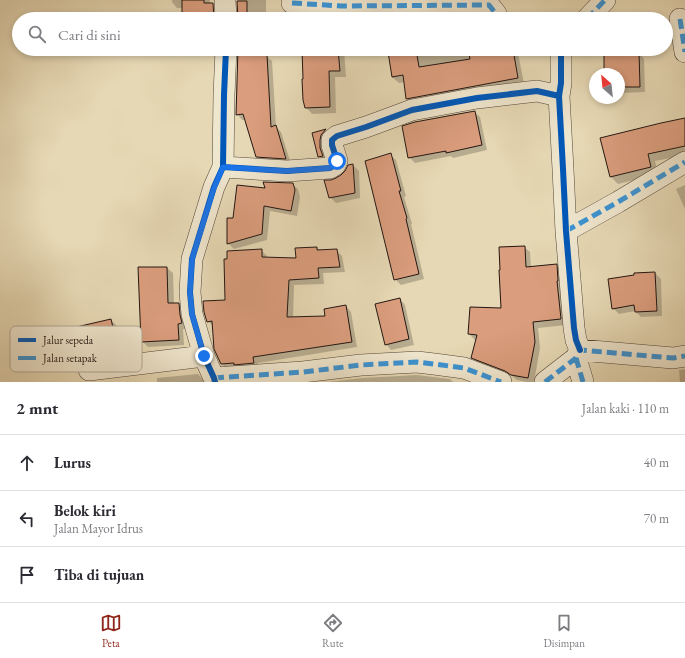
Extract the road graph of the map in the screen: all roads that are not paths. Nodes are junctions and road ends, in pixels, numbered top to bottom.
1 (225, 0) edge
2 (605, 0) edge
3 (292, 3) dead end
4 (226, 12) edge
5 (494, 12) edge
6 (594, 12) edge
7 (680, 19) dead end
8 (685, 52) edge
9 (226, 56) edge
10 (561, 56) edge
11 (559, 96) junction
12 (685, 162) edge
13 (223, 167) junction
14 (566, 231) junction
15 (578, 354) junction
16 (204, 356) junction
17 (685, 356) edge
18 (142, 364) edge
19 (214, 380) edge
20 (501, 382) edge
21 (545, 382) edge
22 (583, 382) edge

1 - 4 street
2 - 6 street
3 - 5 street
7 - 8 street
9 - 13 street
10 - 11 street
11 - 13 street
11 - 14 street
12 - 14 street
13 - 16 street
14 - 15 street
15 - 17 street
15 - 21 street
15 - 22 street
16 - 18 street
16 - 19 street
19 - 20 street

